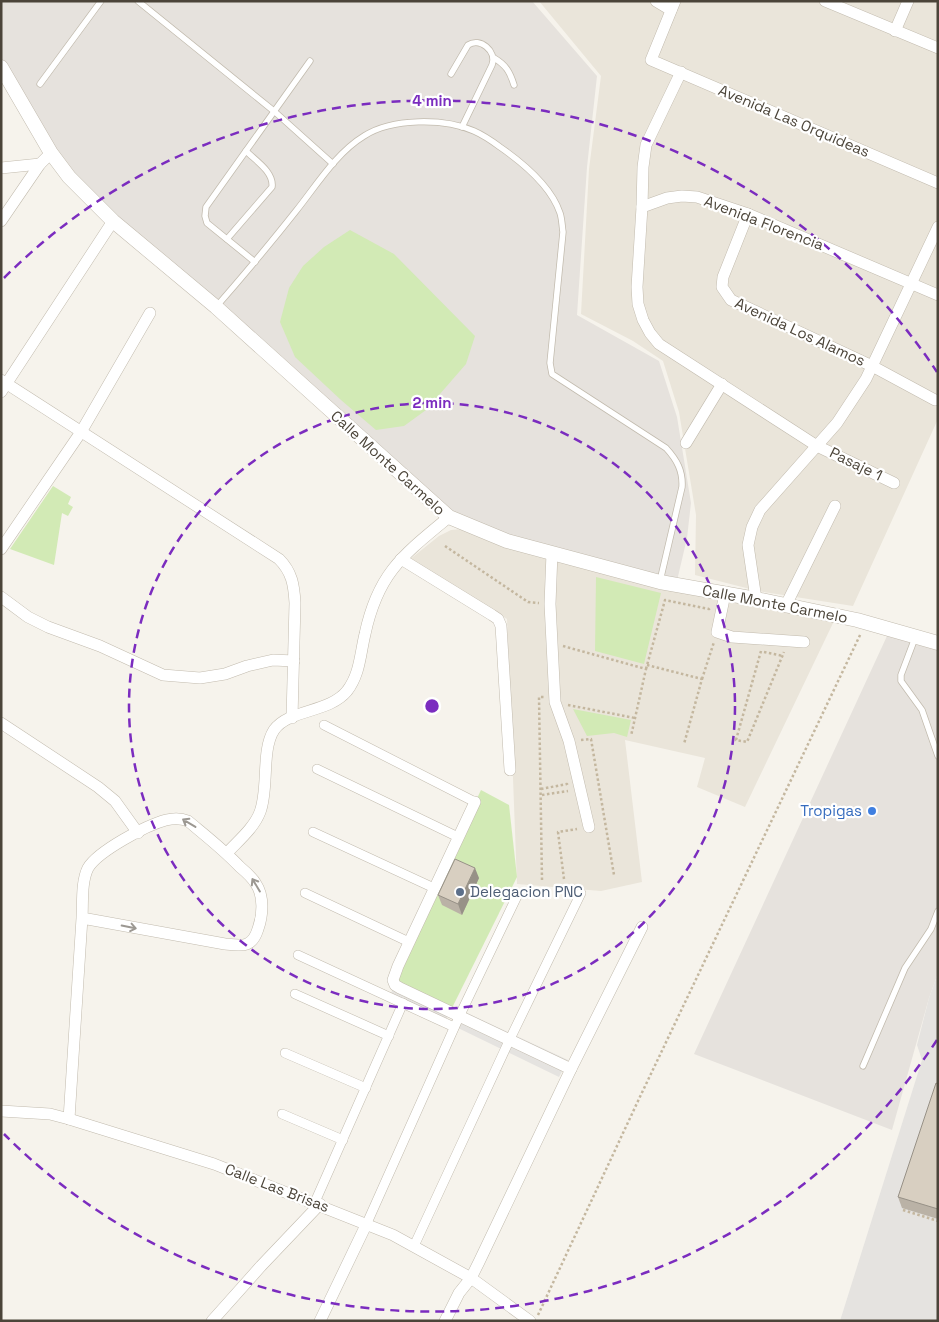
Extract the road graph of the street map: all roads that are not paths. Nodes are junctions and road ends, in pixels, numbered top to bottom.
1 (101, 1) edge
2 (138, 1) edge
3 (656, 1) edge
4 (824, 1) edge
5 (908, 1) edge
6 (673, 6) edge
7 (895, 30) junction
8 (938, 48) edge
9 (494, 58) junction
10 (310, 61) dead end
11 (1, 67) edge
12 (681, 72) junction
13 (451, 74) dead end
14 (40, 84) dead end
15 (514, 84) dead end
16 (275, 112) junction
17 (462, 127) junction
18 (246, 151) junction
19 (51, 153) junction
20 (40, 164) junction
21 (333, 164) junction
22 (1, 168) edge
23 (938, 183) edge
24 (642, 207) junction
25 (748, 214) junction
26 (114, 220) junction
27 (1, 221) edge
28 (938, 227) edge
29 (227, 239) junction
30 (255, 262) junction
31 (911, 283) junction
32 (938, 295) edge
33 (216, 307) junction
34 (150, 314) dead end
35 (872, 366) junction
36 (722, 384) junction
37 (3, 385) edge
38 (936, 400) dead end
39 (81, 432) junction
40 (686, 443) dead end
41 (817, 446) junction
42 (894, 483) dead end
43 (835, 506) dead end
44 (449, 517) junction
45 (1, 549) edge
46 (552, 553) junction
47 (401, 559) junction
48 (660, 582) junction
49 (1, 598) edge
50 (724, 599) junction
51 (756, 599) junction
52 (786, 605) junction
53 (915, 638) junction
54 (804, 642) dead end
55 (938, 643) edge
56 (294, 661) junction
57 (292, 718) junction
58 (1, 723) edge
59 (324, 725) dead end
60 (938, 756) edge
61 (317, 769) dead end
62 (510, 770) dead end
63 (475, 802) joint
64 (589, 827) road end
65 (313, 832) dead end
66 (138, 833) junction
67 (458, 837) junction
68 (227, 853) junction
69 (434, 888) junction
70 (305, 893) dead end
71 (581, 893) dead end
72 (518, 894) dead end
73 (938, 911) edge
74 (82, 918) junction
75 (642, 926) dead end
76 (409, 942) junction
77 (298, 955) dead end
78 (295, 994) dead end
79 (403, 1003) junction
80 (456, 1022) junction
81 (389, 1036) junction
82 (509, 1041) junction
83 (286, 1053) dead end
84 (863, 1066) dead end
85 (571, 1069) junction
86 (366, 1088) junction
87 (1, 1111) edge
88 (282, 1114) dead end
89 (69, 1119) junction
90 (343, 1140) junction
91 (318, 1203) junction
92 (367, 1223) junction
93 (414, 1246) junction
94 (471, 1278) junction
95 (212, 1321) edge
96 (320, 1321) edge
97 (445, 1321) edge
98 (530, 1321) edge

1 - 14 lane
2 - 16 lane
3 - 6 street
4 - 7 street
5 - 7 street
6 - 12 street, Avenida Las Orquideas
7 - 8 street
9 - 13 lane
9 - 15 lane
9 - 17 lane
10 - 16 lane
11 - 19 street, Calle Monte Carmelo
12 - 23 street, Avenida Las Orquideas
12 - 24 street
16 - 18 lane
16 - 21 lane
17 - 21 lane
17 - 48 lane
18 - 29 lane
18 - 29 lane
19 - 20 street
19 - 26 street, Calle Monte Carmelo
20 - 22 street
20 - 27 street
21 - 30 lane
24 - 25 street, Avenida Florencia
24 - 36 street
25 - 31 street, Avenida Florencia
25 - 35 street, Avenida Los Alamos
26 - 33 street, Calle Monte Carmelo
26 - 37 street
28 - 31 street
29 - 30 lane
30 - 33 lane
31 - 32 street, Avenida Florencia
31 - 35 street
33 - 44 street, Calle Monte Carmelo
34 - 39 street
35 - 38 street
35 - 41 street
36 - 40 street
36 - 41 street
37 - 39 street
39 - 45 street
39 - 56 street
41 - 42 street, Pasaje 1
41 - 51 street
43 - 52 street
44 - 46 street, Calle Monte Carmelo
44 - 47 street
46 - 48 street, Calle Monte Carmelo
46 - 64 street
47 - 57 street
47 - 62 street
48 - 50 street, Calle Monte Carmelo
49 - 56 street
50 - 51 street, Calle Monte Carmelo
50 - 54 street
51 - 52 street, Calle Monte Carmelo
52 - 53 street, Calle Monte Carmelo
53 - 55 street, Calle Monte Carmelo
53 - 60 lane
56 - 57 street
57 - 68 street
58 - 66 street
59 - 63 street
61 - 67 street
63 - 67 street
65 - 69 street
68 -> 66 street
66 - 74 street
67 - 69 street
74 -> 68 street
69 - 76 street
70 - 76 street
71 - 82 street
72 - 80 street
73 - 84 lane
74 - 89 street
75 - 85 street
76 - 80 street
77 - 79 street
78 - 81 street
79 - 80 street
79 - 81 street
80 - 82 street
80 - 92 street
81 - 86 street
82 - 85 street
82 - 93 street
83 - 86 street
85 - 94 street
86 - 90 street
87 - 89 street, Calle Las Brisas
88 - 90 street
89 - 91 street, Calle Las Brisas
90 - 91 street
91 - 92 street, Calle Las Brisas
91 - 95 street
92 - 93 street, Calle Las Brisas
92 - 96 street
93 - 94 street, Calle Las Brisas
94 - 97 street
94 - 98 street, Calle Las Brisas

